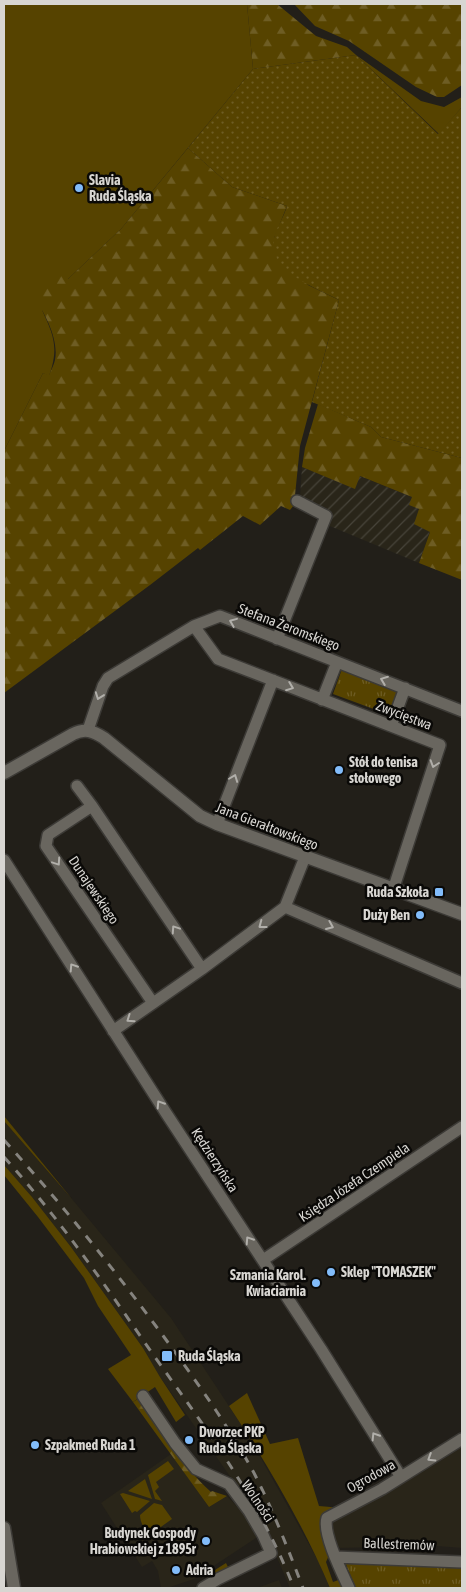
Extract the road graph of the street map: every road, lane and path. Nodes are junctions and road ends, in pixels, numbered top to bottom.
1 (297, 501) dead end
2 (194, 626) junction
3 (277, 639) junction
4 (337, 662) junction
5 (273, 680) junction
6 (405, 688) junction
7 (322, 700) junction
8 (462, 710) edge
9 (391, 726) junction
10 (88, 730) junction
11 (4, 773) edge
12 (77, 786) dead end
13 (92, 806) junction
14 (217, 824) junction
15 (306, 857) junction
16 (4, 860) edge
17 (394, 888) junction
18 (285, 907) junction
19 (462, 914) edge
20 (202, 969) junction
21 (462, 983) edge
22 (153, 1003) junction
23 (113, 1031) junction
24 (462, 1127) edge
25 (263, 1260) junction
26 (144, 1396) dead end
27 (462, 1438) edge
28 (400, 1477) junction
29 (4, 1528) edge
30 (335, 1556) junction
31 (462, 1562) edge
32 (14, 1588) edge
33 (203, 1588) edge
34 (349, 1588) edge

1 - 3 street
3 -> 2 street, Stefana Żeromskiego
2 - 5 street, Zwycięstwa
2 -> 10 street, Stefana Żeromskiego
3 - 4 street, Stefana Żeromskiego
6 -> 4 street, Stefana Żeromskiego
4 - 7 street
5 -> 7 street, Zwycięstwa
14 -> 5 street
6 - 8 street, Stefana Żeromskiego
6 - 9 street
7 - 9 street, Zwycięstwa
9 -> 17 street, Zwycięstwa
10 - 11 street
10 - 14 street, Jana Gierałtowskiego
12 - 13 street
20 -> 13 street
13 -> 22 street, Dunajewskiego
14 - 15 street, Jana Gierałtowskiego
15 - 17 street, Jana Gierałtowskiego
15 - 18 street
23 -> 16 street, Kędzierzyńska
17 - 19 street, Jana Gierałtowskiego
18 -> 20 street
18 -> 21 street
20 - 22 street
22 -> 23 street
25 -> 23 street, Kędzierzyńska
24 - 25 street, Księdza Józefa Czempiela
28 -> 25 street, Kędzierzyńska
26 - 33 street, Wolności
27 -> 28 street, Ogrodowa
28 - 30 street, Ogrodowa
29 - 32 street
30 - 31 street, Ballestremów
30 - 34 street

